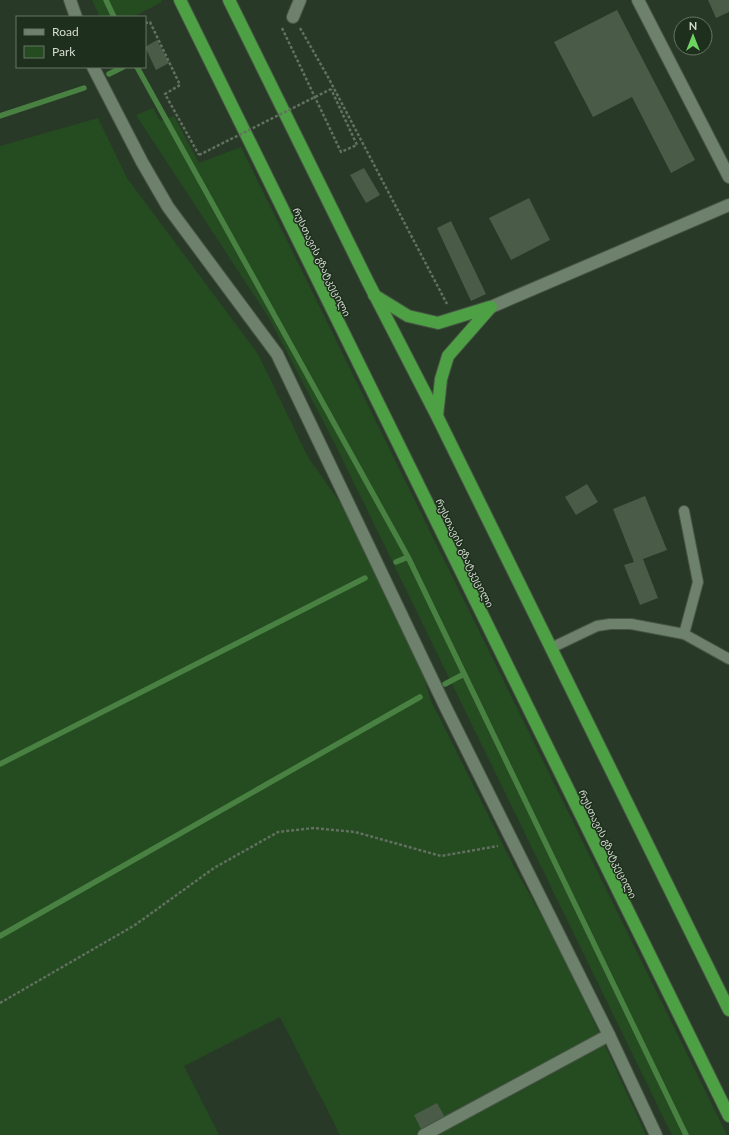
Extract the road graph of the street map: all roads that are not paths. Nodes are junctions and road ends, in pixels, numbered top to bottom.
1 (70, 0) edge
2 (180, 0) edge
3 (229, 0) edge
4 (300, 0) edge
5 (638, 0) edge
6 (76, 16) edge
7 (293, 17) road end
8 (94, 68) edge
9 (729, 177) edge
10 (729, 205) edge
11 (374, 295) junction
12 (491, 307) junction
13 (437, 416) junction
14 (684, 511) dead end
15 (684, 634) junction
16 (551, 648) junction
17 (729, 659) edge
18 (729, 1010) edge
19 (609, 1035) junction
20 (729, 1116) edge
21 (424, 1135) edge
22 (656, 1135) edge

1 - 6 street
2 - 20 highway, რუსთავის გზატკეცილი
3 - 11 highway
4 - 7 street
5 - 9 street
8 - 19 street
10 - 12 street
11 - 12 highway
11 - 13 highway
12 - 13 highway
13 - 16 highway
14 - 15 lane
15 - 16 lane
15 - 17 lane
16 - 18 highway
19 - 21 street
19 - 22 street

